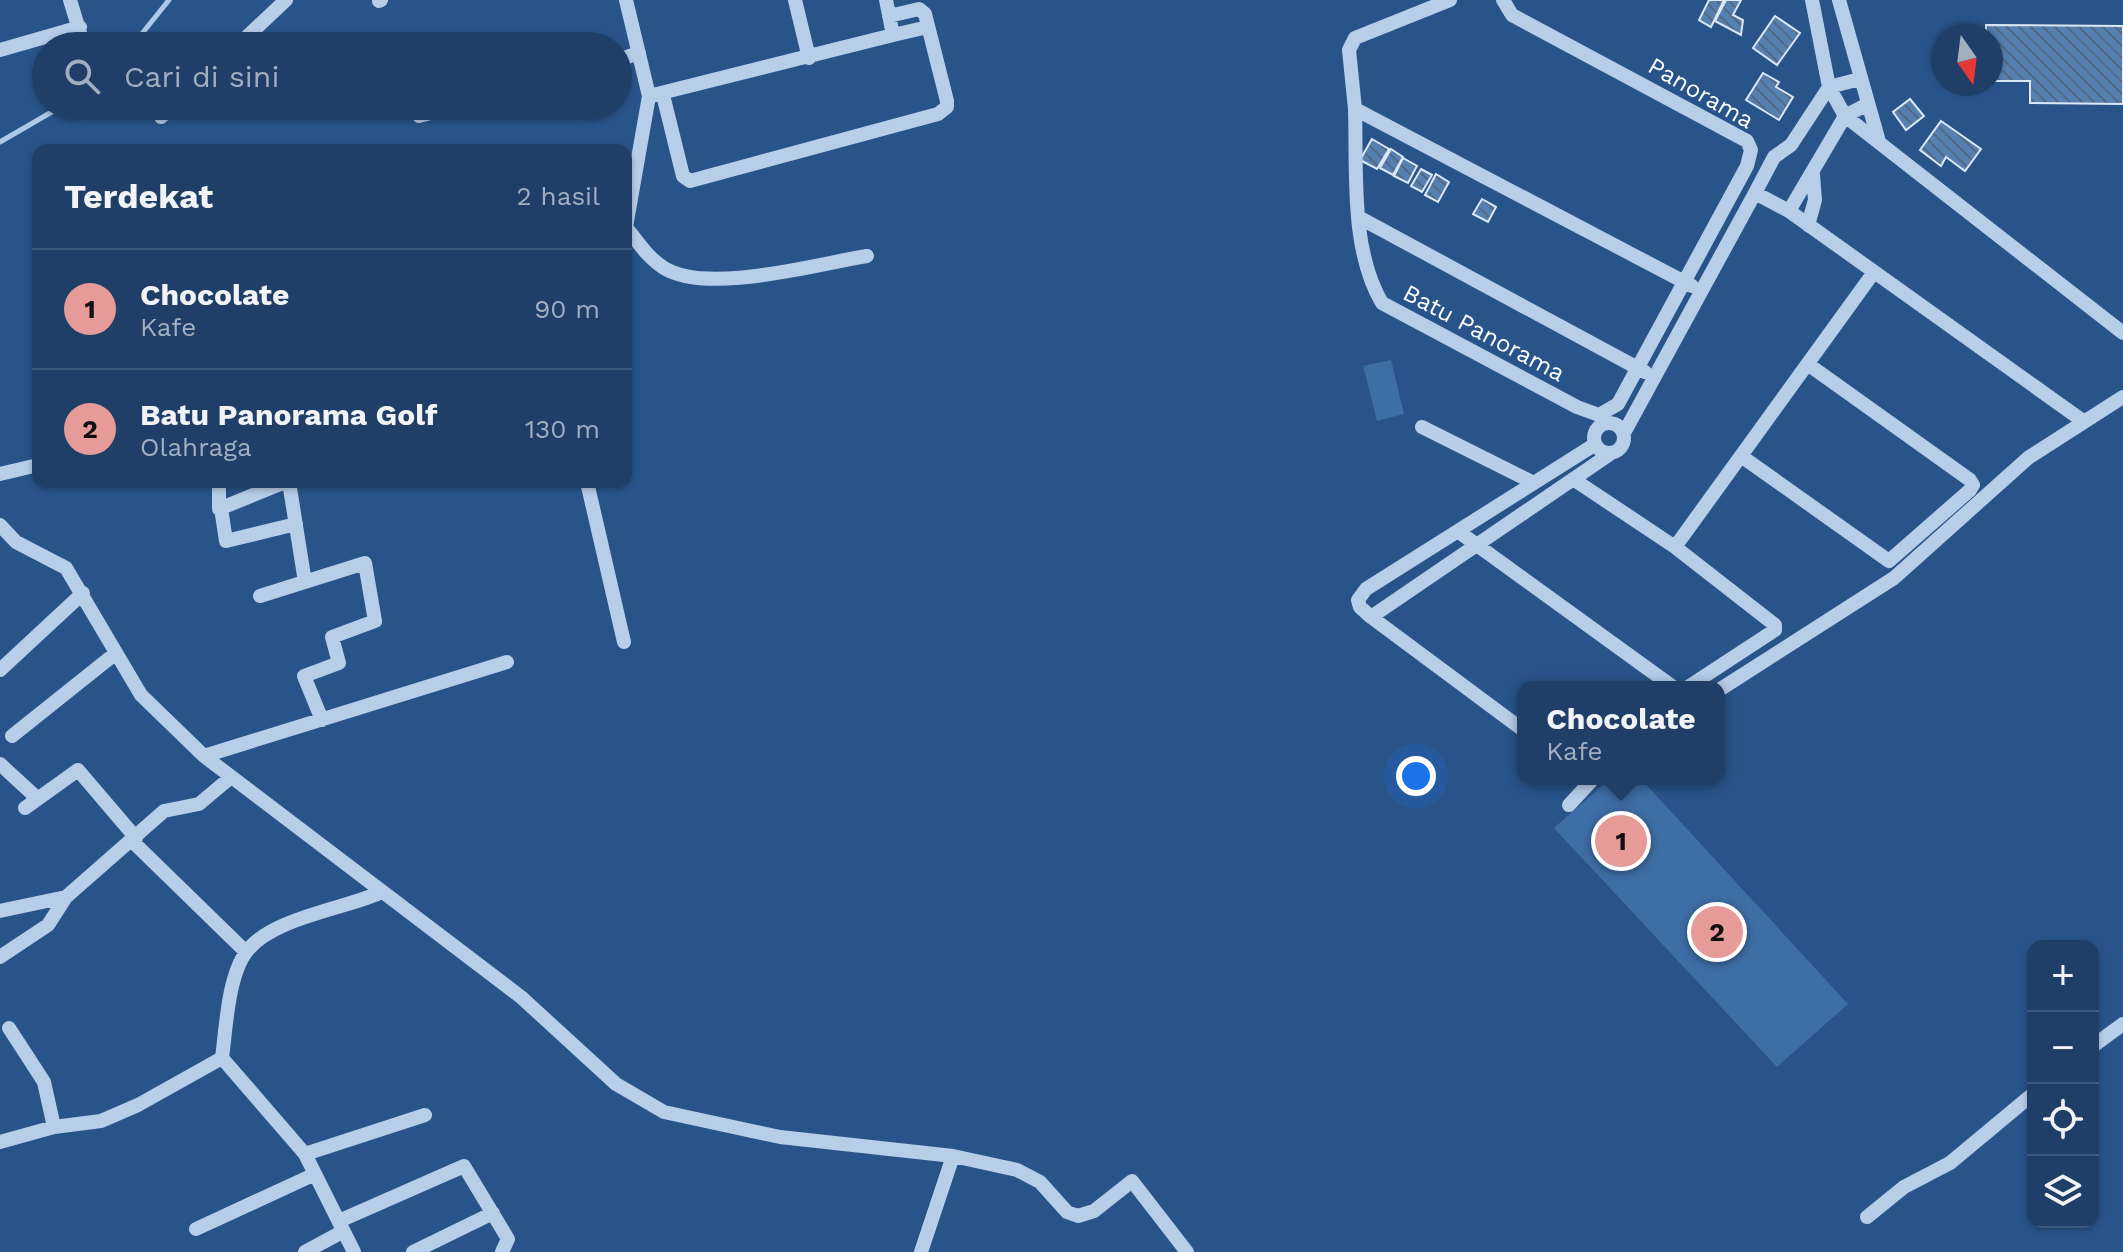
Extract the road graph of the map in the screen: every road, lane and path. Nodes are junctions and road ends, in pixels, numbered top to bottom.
1 (70, 0) edge
2 (286, 0) edge
3 (626, 0) edge
4 (795, 0) edge
5 (886, 0) edge
6 (1450, 0) edge
7 (1503, 0) edge
8 (1812, 0) edge
9 (1839, 0) edge
10 (889, 16) junction
11 (80, 27) junction
12 (928, 27) junction
13 (63, 32) edge
14 (81, 32) edge
15 (252, 32) edge
16 (893, 35) junction
17 (32, 41) edge
18 (0, 50) edge
19 (639, 53) junction
20 (632, 55) edge
21 (809, 58) junction
22 (1860, 79) junction
23 (1829, 87) junction
24 (656, 96) junction
25 (1868, 104) junction
26 (1355, 109) junction
27 (1845, 116) junction
28 (1878, 138) junction
29 (1747, 141) junction
30 (1774, 157) junction
31 (1813, 175) junction
32 (1755, 193) junction
33 (632, 201) edge
34 (1789, 211) junction
35 (1360, 218) junction
36 (1808, 225) junction
37 (632, 235) edge
38 (867, 256) dead end
39 (1874, 272) junction
40 (1685, 281) junction
41 (1703, 293) junction
42 (2123, 333) edge
43 (1809, 365) junction
44 (1639, 369) junction
45 (1655, 377) junction
46 (2123, 397) edge
47 (1599, 421) junction
48 (2083, 421) junction
49 (1422, 427) dead end
50 (1624, 433) junction
51 (1594, 445) junction
52 (1610, 454) junction
53 (1741, 456) junction
54 (32, 466) edge
55 (0, 474) edge
56 (1573, 479) junction
57 (1534, 483) junction
58 (219, 488) edge
59 (272, 488) edge
60 (288, 488) edge
61 (588, 488) edge
62 (221, 508) junction
63 (296, 524) junction
64 (0, 525) edge
65 (1459, 532) junction
66 (1476, 546) junction
67 (1675, 547) junction
68 (305, 582) junction
69 (83, 593) junction
70 (260, 596) dead end
71 (1371, 617) junction
72 (624, 642) dead end
73 (116, 653) junction
74 (507, 662) dead end
75 (0, 670) edge
76 (1665, 681) edge
77 (1697, 681) edge
78 (1725, 686) edge
79 (322, 720) junction
80 (1517, 726) edge
81 (12, 736) dead end
82 (204, 756) junction
83 (0, 764) edge
84 (230, 778) junction
85 (1587, 785) edge
86 (1569, 805) dead end
87 (134, 839) junction
88 (382, 892) junction
89 (66, 897) junction
90 (0, 911) edge
91 (246, 952) junction
92 (0, 957) edge
93 (2123, 1024) edge
94 (9, 1028) dead end
95 (2099, 1042) edge
96 (222, 1058) junction
97 (2027, 1099) edge
98 (425, 1115) dead end
99 (54, 1127) junction
100 (0, 1142) edge
101 (305, 1154) junction
102 (953, 1156) junction
103 (313, 1175) junction
104 (493, 1213) junction
105 (1867, 1217) dead end
106 (341, 1226) junction
107 (196, 1229) dead end
108 (305, 1252) edge
109 (354, 1252) edge
110 (413, 1252) edge
111 (502, 1252) edge
112 (921, 1252) edge
113 (1187, 1252) edge

1 - 11 street
2 - 15 street
3 - 19 street
4 - 21 street
5 - 10 street
6 - 26 street, Batu Panorama
7 - 29 street, Panorama
8 - 23 street
9 - 22 street
10 - 12 street
10 - 16 street
11 - 13 street
11 - 14 street
12 - 16 street
12 - 24 street
16 - 21 street
17 - 18 street
19 - 20 street
19 - 24 street
21 - 24 street
22 - 23 street
22 - 25 street
23 - 27 street
23 - 30 street
24 - 33 street
25 - 27 street
25 - 28 street
26 - 35 street, Batu Panorama
26 - 40 street
27 - 28 street
27 - 31 street
28 - 42 street
29 - 30 street
29 - 40 street, Panorama
30 - 32 street
31 - 34 street
31 - 36 street
32 - 34 street
32 - 41 street
34 - 36 street
35 - 44 street
35 - 47 street, Batu Panorama
36 - 39 street
37 - 38 street
39 - 43 street
39 - 48 street
40 - 41 street
40 - 44 street
41 - 45 street
43 - 53 street
43 - 53 street
44 - 45 street
44 - 47 street
45 - 50 street
46 - 48 street
47 - 50 street
47 - 51 street
48 - 78 street
49 - 57 street
50 - 52 street
51 - 52 street
51 - 57 street
52 - 56 street
53 - 67 street
54 - 55 street
56 - 66 street
56 - 67 street
57 - 65 street
58 - 62 street
59 - 62 street
60 - 63 street
61 - 72 street
62 - 63 street
63 - 68 street
64 - 69 street
65 - 66 street
65 - 71 street
66 - 71 street
66 - 76 street
67 - 77 street
68 - 70 street
68 - 79 street
69 - 73 street
69 - 75 street
71 - 80 street
73 - 81 street
73 - 82 street
74 - 79 street
79 - 82 street
82 - 84 street
83 - 87 street
84 - 87 street
84 - 88 street
85 - 86 street
87 - 89 street
87 - 91 street
88 - 91 street
88 - 102 street
89 - 90 street
89 - 92 street
91 - 96 street
93 - 95 street
94 - 99 street
96 - 99 street
96 - 101 street
97 - 105 street
98 - 101 street
99 - 100 street
101 - 103 street
102 - 112 street
102 - 113 street
103 - 106 street
103 - 107 street
104 - 106 street
104 - 110 street
104 - 111 street
106 - 108 street
106 - 109 street

